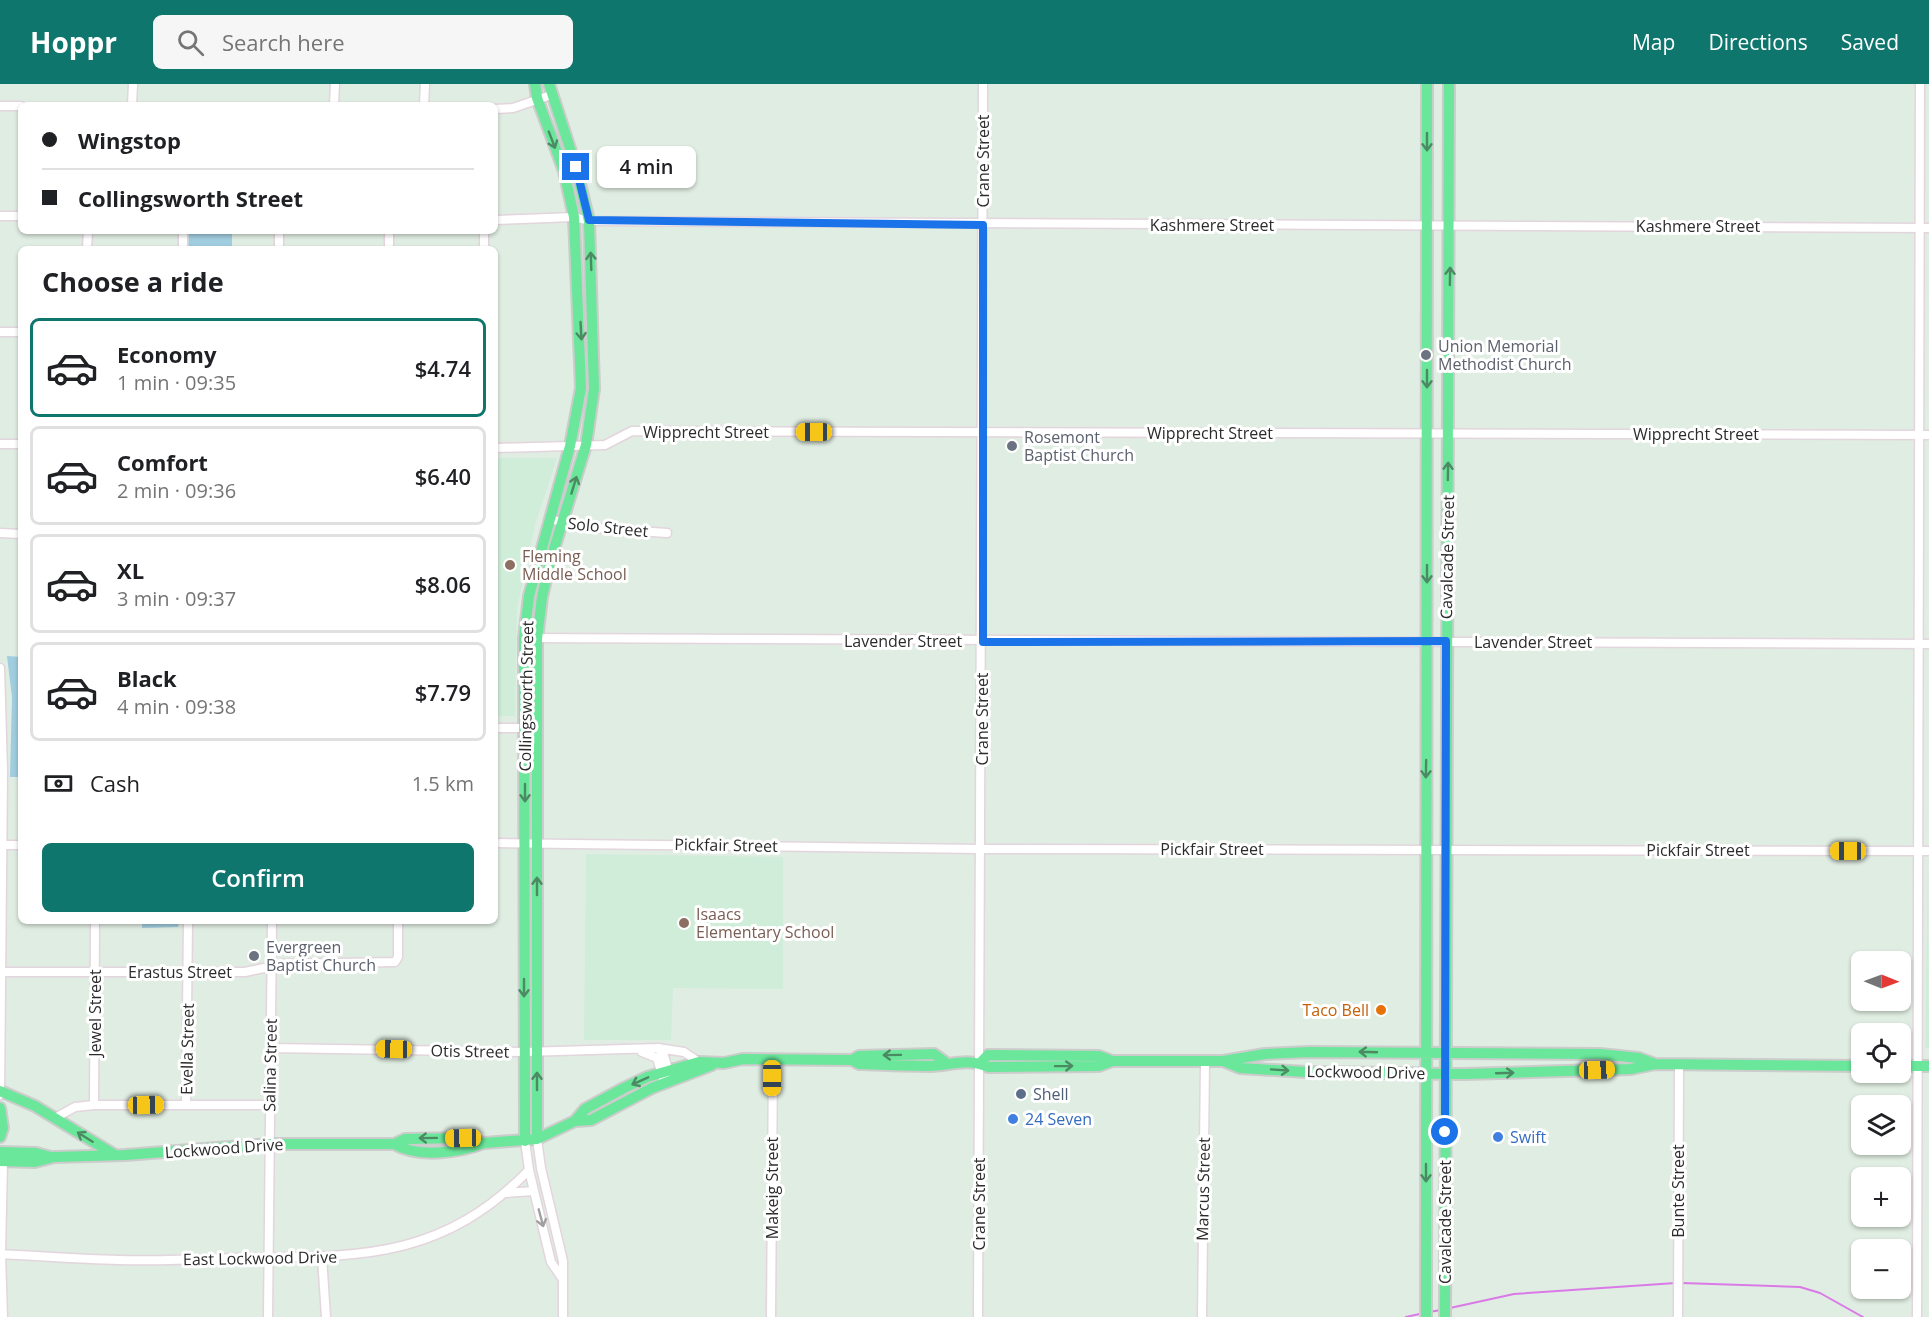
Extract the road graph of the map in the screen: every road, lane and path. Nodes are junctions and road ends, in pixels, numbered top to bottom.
1 (133, 84) edge
2 (335, 84) edge
3 (424, 84) edge
4 (535, 84) edge
5 (983, 84) edge
6 (1427, 84) edge
7 (1449, 84) edge
8 (1920, 84) edge
9 (550, 90) edge
10 (537, 98) junction
11 (132, 102) edge
12 (334, 102) edge
13 (424, 102) edge
14 (0, 106) edge
15 (18, 106) edge
16 (498, 109) edge
17 (1450, 119) junction
18 (1427, 120) junction
19 (0, 216) edge
20 (18, 216) edge
21 (574, 217) junction
22 (498, 220) edge
23 (589, 220) junction
24 (1428, 224) junction
25 (983, 225) junction
26 (1450, 225) junction
27 (1924, 228) edge
28 (1427, 327) junction
29 (1449, 328) junction
30 (0, 332) edge
31 (18, 332) edge
32 (1427, 432) junction
33 (1449, 432) junction
34 (983, 433) junction
35 (1919, 435) junction
36 (1929, 435) edge
37 (0, 444) edge
38 (18, 444) edge
39 (586, 445) junction
40 (570, 446) junction
41 (498, 448) edge
42 (550, 519) junction
43 (562, 523) junction
44 (668, 533) dead end
45 (0, 534) edge
46 (18, 534) edge
47 (1427, 536) junction
48 (1447, 537) junction
49 (524, 638) junction
50 (537, 639) junction
51 (1427, 641) junction
52 (1446, 641) junction
53 (983, 642) junction
54 (1917, 644) junction
55 (1929, 644) edge
56 (0, 668) edge
57 (498, 728) edge
58 (525, 728) junction
59 (537, 728) junction
60 (1427, 744) junction
61 (1446, 745) junction
62 (1, 771) edge
63 (498, 843) edge
64 (525, 843) junction
65 (538, 843) junction
66 (1, 845) edge
67 (18, 845) edge
68 (1445, 848) junction
69 (981, 849) junction
70 (1425, 849) junction
71 (1916, 851) junction
72 (1929, 851) edge
73 (95, 924) edge
74 (188, 924) edge
75 (273, 924) edge
76 (398, 924) edge
77 (272, 967) junction
78 (1, 972) edge
79 (95, 973) junction
80 (188, 973) junction
81 (271, 1048) junction
82 (658, 1048) junction
83 (633, 1050) junction
84 (537, 1051) junction
85 (524, 1052) junction
86 (1309, 1052) junction
87 (1427, 1053) junction
88 (1446, 1054) junction
89 (1575, 1054) junction
90 (773, 1059) junction
91 (1223, 1061) junction
92 (699, 1062) junction
93 (1205, 1062) junction
94 (717, 1063) junction
95 (980, 1063) junction
96 (1654, 1064) junction
97 (1679, 1065) junction
98 (1851, 1066) edge
99 (1911, 1066) edge
100 (1916, 1066) junction
101 (1929, 1066) edge
102 (1576, 1071) junction
103 (1306, 1072) junction
104 (1427, 1072) junction
105 (1447, 1074) junction
106 (666, 1076) junction
107 (1, 1092) edge
108 (186, 1104) junction
109 (94, 1105) junction
110 (269, 1105) junction
111 (0, 1108) edge
112 (55, 1118) junction
113 (0, 1137) edge
114 (537, 1139) junction
115 (525, 1141) junction
116 (268, 1144) junction
117 (116, 1155) junction
118 (1, 1158) edge
119 (529, 1170) junction
120 (534, 1191) junction
121 (506, 1193) junction
122 (1426, 1226) junction
123 (1445, 1226) junction
124 (0, 1254) edge
125 (322, 1257) junction
126 (268, 1258) junction
127 (562, 1279) junction
128 (3, 1317) edge
129 (268, 1317) edge
130 (326, 1317) edge
131 (563, 1317) edge
132 (771, 1317) edge
133 (978, 1317) edge
134 (1202, 1317) edge
135 (1426, 1317) edge
136 (1445, 1317) edge
137 (1678, 1317) edge
138 (1917, 1317) edge

1 - 11 street
2 - 12 street
3 - 13 street
4 - 10 main road, Collingsworth Street
5 - 25 street, Crane Street
6 - 18 main road, Cavalcade Street
7 - 17 main road, Cavalcade Street
8 - 27 street
9 - 10 street
9 - 23 main road, Collingsworth Street
10 - 16 street
10 -> 21 main road, Collingsworth Street
14 - 15 street
17 - 18 main road
17 - 26 main road, Cavalcade Street
18 -> 24 main road, Cavalcade Street
19 - 20 street
21 - 22 street, Kashmere Street
21 - 23 street, Kashmere Street
21 -> 40 main road, Collingsworth Street
23 - 25 street, Kashmere Street
39 -> 23 main road, Collingsworth Street
24 - 25 street, Kashmere Street
24 - 26 street, Kashmere Street
24 - 28 main road, Cavalcade Street
25 - 34 street, Crane Street
26 - 27 street, Kashmere Street
29 -> 26 main road, Cavalcade Street
27 - 35 street
28 - 29 main road
28 -> 32 main road, Cavalcade Street
29 - 33 main road, Cavalcade Street
30 - 31 street
32 - 33 street, Wipprecht Street
32 - 34 street, Wipprecht Street
32 - 47 main road, Cavalcade Street
33 - 35 street, Wipprecht Street
48 -> 33 main road, Cavalcade Street
34 - 39 street, Wipprecht Street
34 - 53 street, Crane Street
35 - 36 street, Wipprecht Street
35 - 54 street
37 - 38 street
39 - 40 street, Wipprecht Street
43 -> 39 main road, Collingsworth Street
40 - 41 street, Wipprecht Street
40 - 42 main road, Collingsworth Street
42 - 43 street, Solo Street
42 - 49 main road, Collingsworth Street
43 - 44 street, Solo Street
43 - 50 main road, Collingsworth Street
45 - 46 street
47 - 48 main road
47 -> 51 main road, Cavalcade Street
48 - 52 main road, Cavalcade Street
49 - 50 street, Lavender Street
49 - 58 main road, Collingsworth Street
50 - 53 street, Lavender Street
50 - 59 main road, Collingsworth Street
51 - 52 street, Lavender Street
51 - 53 street, Lavender Street
51 - 60 main road, Cavalcade Street
52 - 54 street, Lavender Street
52 - 61 main road, Cavalcade Street
53 - 69 street, Crane Street
54 - 55 street, Lavender Street
54 - 71 street
56 - 62 street
57 - 58 street
58 - 59 street
58 -> 64 main road, Collingsworth Street
59 - 65 main road, Collingsworth Street
60 - 61 main road
60 -> 70 main road, Cavalcade Street
61 - 68 main road, Cavalcade Street
62 - 66 street
63 - 64 street, Pickfair Street
64 - 65 street, Pickfair Street
64 -> 85 main road, Collingsworth Street
65 - 69 street, Pickfair Street
84 -> 65 main road, Collingsworth Street
66 - 67 street
66 - 78 street
68 - 70 street, Pickfair Street
68 - 71 street, Pickfair Street
68 - 88 main road, Cavalcade Street
69 - 70 street, Pickfair Street
69 - 95 street, Crane Street
70 - 87 main road, Cavalcade Street
71 - 72 street, Pickfair Street
71 - 100 street
73 - 79 street, Jewel Street
74 - 80 street, Evella Street
75 - 77 street, Salina Street
76 - 77 street, Erastus Street
77 - 80 street, Erastus Street
77 - 81 street, Salina Street
78 - 79 street, Erastus Street
78 - 107 street
79 - 80 street, Erastus Street
79 - 109 street, Jewel Street
80 - 108 street, Evella Street
81 - 85 street, Otis Street
81 - 110 street, Salina Street
82 - 83 street, Otis Street
82 - 92 street, Otis Street
82 - 106 street
83 - 84 street, Otis Street
83 - 106 street, Otis Street
84 - 85 street, Otis Street
114 -> 84 main road, Collingsworth Street
85 - 115 main road, Collingsworth Street
87 -> 86 main road, Lockwood Drive
86 - 91 main road, Lockwood Drive
86 - 103 main road
87 - 88 main road, Lockwood Drive
87 - 104 main road, Cavalcade Street
88 - 89 main road, Lockwood Drive
88 - 105 main road, Cavalcade Street
89 - 96 main road, Lockwood Drive
89 - 102 main road
90 - 94 main road, Lockwood Drive
90 - 95 main road, Lockwood Drive
90 - 132 street, Makeig Street
91 - 93 main road, Lockwood Drive
91 -> 103 main road, Lockwood Drive
92 - 94 main road, Lockwood Drive
92 - 106 main road, Lockwood Drive
93 - 95 main road, Lockwood Drive
93 - 134 street, Marcus Street
94 - 106 main road, Lockwood Drive
95 - 133 street, Crane Street
96 - 97 main road, Lockwood Drive
96 - 102 main road, Lockwood Drive
97 - 98 main road, Lockwood Drive
97 - 137 street, Bunte Street
99 - 100 main road
100 - 101 main road
100 - 138 street
105 -> 102 main road, Lockwood Drive
103 - 104 main road, Lockwood Drive
104 - 105 main road, Lockwood Drive
104 -> 122 main road, Cavalcade Street
105 - 123 main road, Cavalcade Street
106 - 114 main road, Lockwood Drive
107 - 112 main road
108 - 109 street
108 - 110 street
109 - 112 street
110 - 116 street, Salina Street
111 - 113 main road
117 -> 112 main road
114 - 115 main road, Lockwood Drive
114 - 127 street, Collingsworth Street
115 - 116 main road, Lockwood Drive
115 - 119 street, Collingsworth Street
116 - 117 main road, Lockwood Drive
116 - 126 street, Salina Street
117 - 118 main road, Lockwood Drive
118 - 124 street
119 - 120 street, Collingsworth Street
119 - 121 street, East Lockwood Drive
120 - 121 street
120 -> 127 street, Collingsworth Street
121 - 125 street, East Lockwood Drive
122 - 123 main road
122 - 135 main road, Cavalcade Street
123 - 136 main road, Cavalcade Street
124 - 126 street, East Lockwood Drive
124 - 128 street
125 - 126 street, East Lockwood Drive
125 - 130 street
126 - 129 street, Salina Street
127 - 131 street, Collingsworth Street

